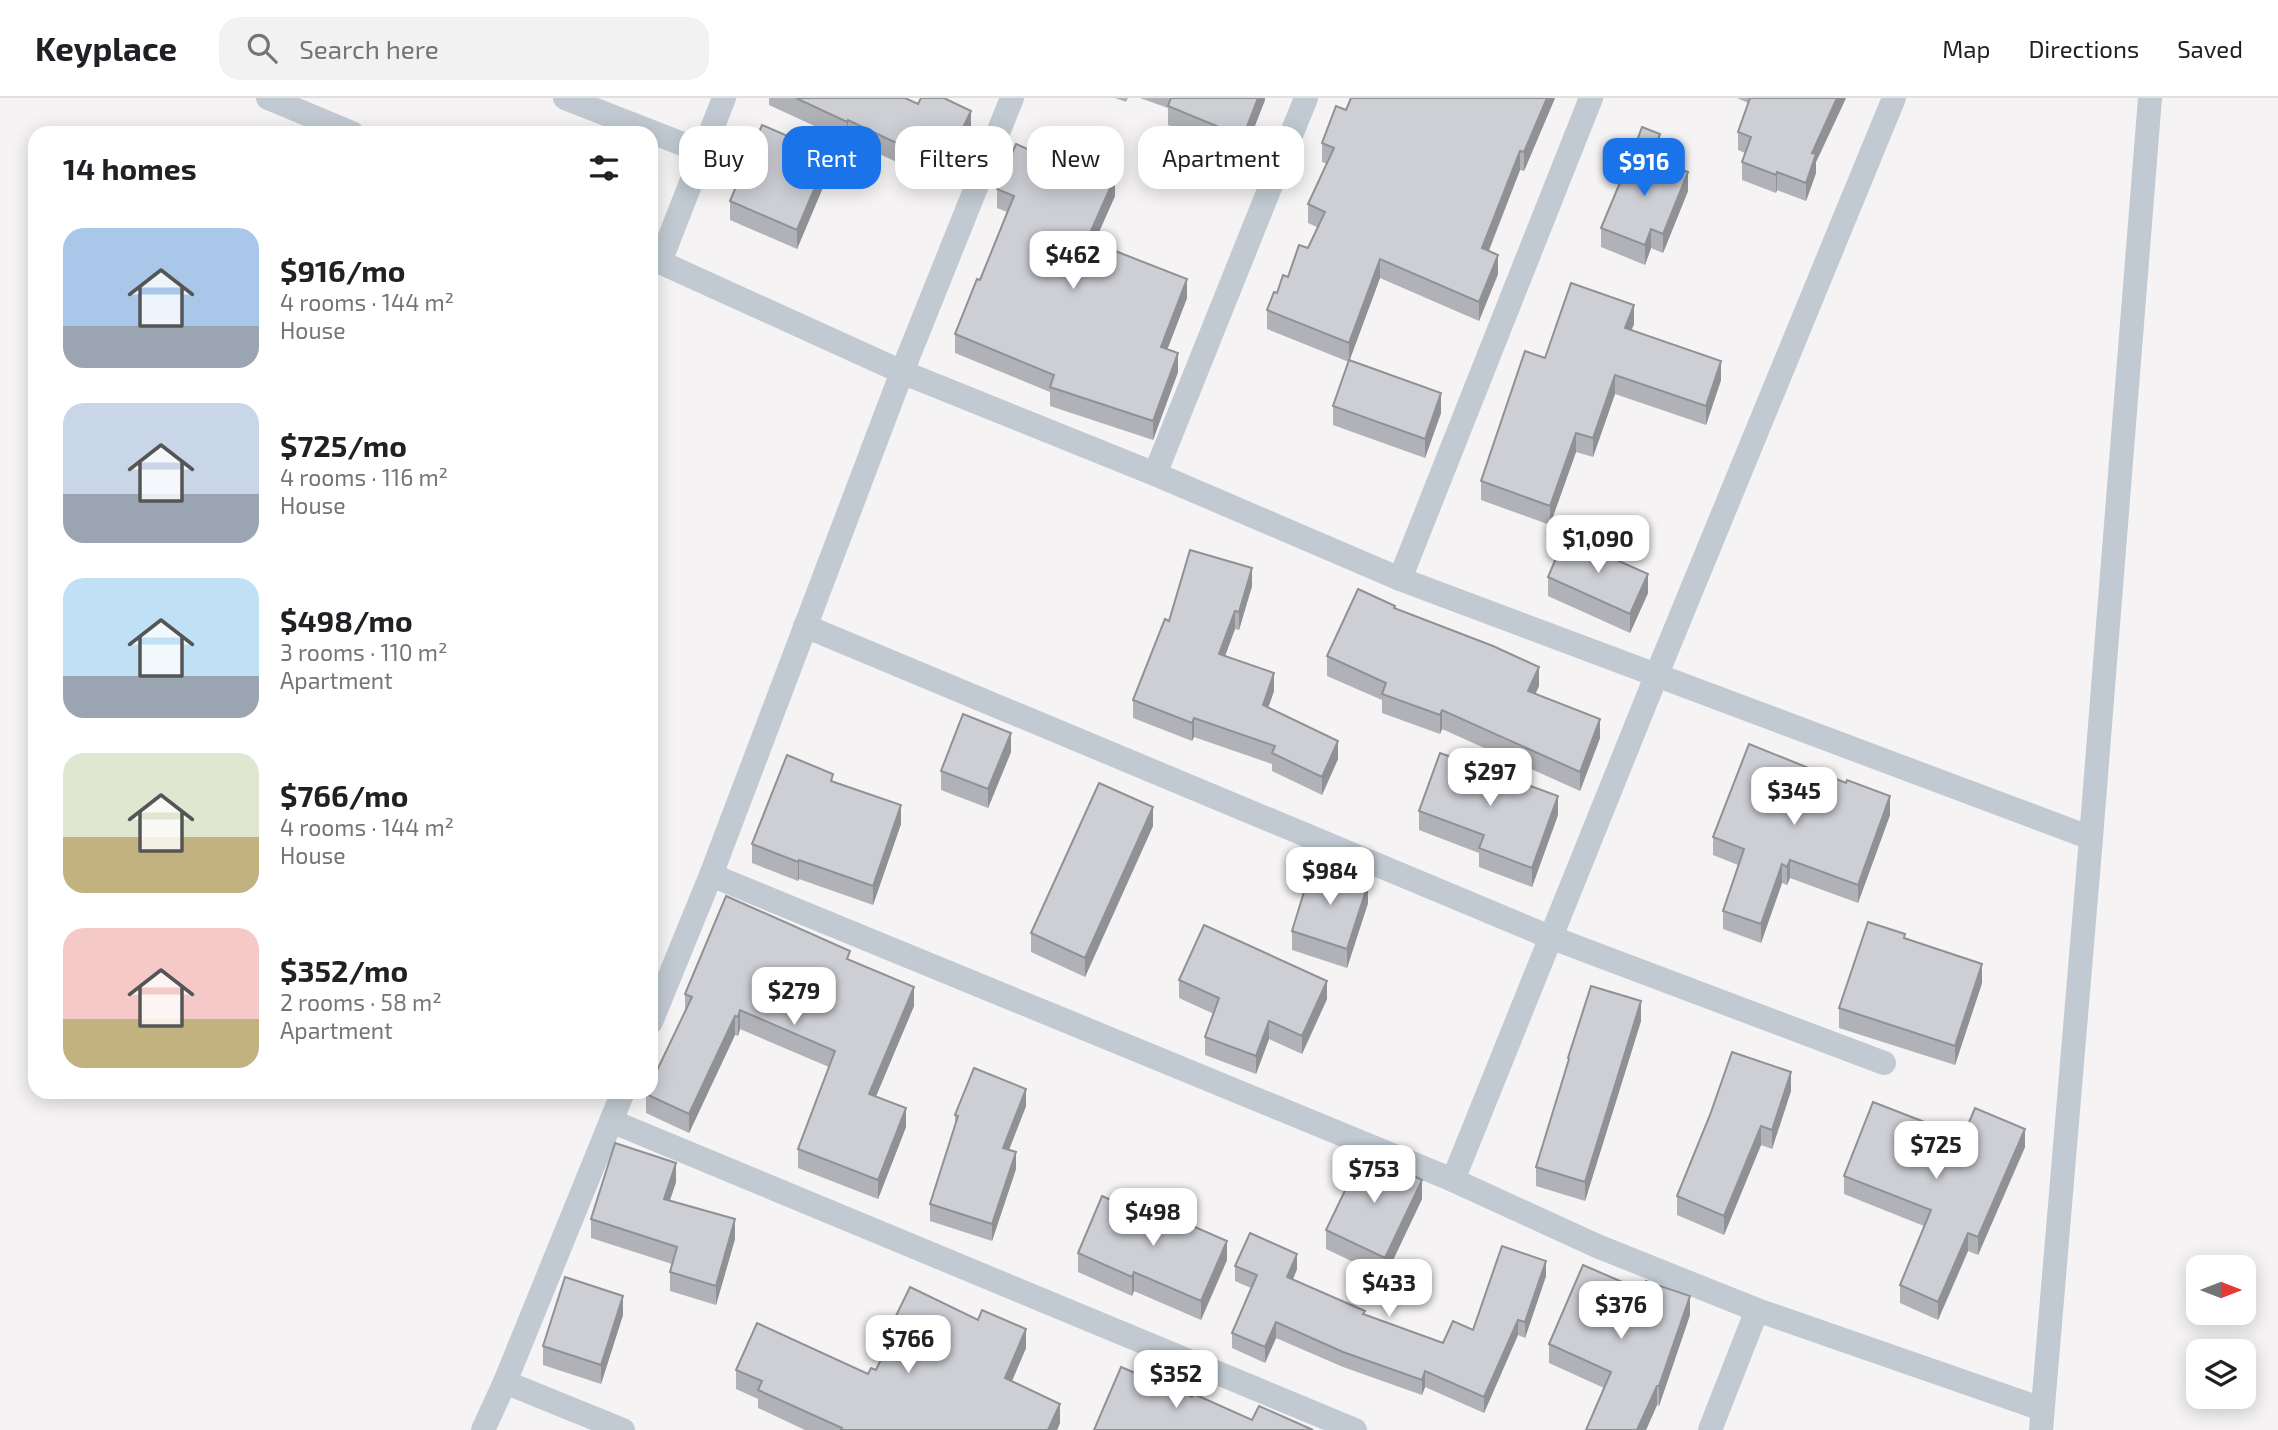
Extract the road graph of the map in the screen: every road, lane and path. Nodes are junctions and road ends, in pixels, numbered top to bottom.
1 (268, 98) edge
2 (565, 98) edge
3 (724, 98) edge
4 (1012, 98) edge
5 (1306, 98) edge
6 (1591, 98) edge
7 (1894, 98) edge
8 (2150, 98) edge
9 (335, 126) edge
10 (637, 126) edge
11 (713, 126) edge
12 (658, 134) edge
13 (679, 143) edge
14 (687, 189) edge
15 (658, 253) edge
16 (658, 261) edge
17 (902, 372) junction
18 (1154, 474) junction
19 (1400, 579) junction
20 (806, 626) junction
21 (1657, 674) junction
22 (2091, 838) junction
23 (711, 875) junction
24 (1550, 937) junction
25 (658, 1005) edge
26 (1884, 1063) dead end
27 (620, 1099) edge
28 (611, 1121) junction
29 (1453, 1180) junction
30 (1758, 1310) junction
31 (505, 1382) junction
32 (2041, 1420) edge
33 (483, 1430) edge
34 (623, 1430) edge
35 (1355, 1430) edge
36 (1710, 1430) edge

1 - 9 street
2 - 10 street
3 - 11 street
4 - 17 street
5 - 18 street
6 - 19 street
7 - 21 street
8 - 22 street
12 - 13 street
14 - 15 street
16 - 17 street
17 - 18 street
17 - 20 street
18 - 19 street
19 - 21 street
20 - 23 street
20 - 24 street
21 - 22 street
21 - 24 street
22 - 32 street
23 - 25 street
23 - 29 street
24 - 26 street
24 - 29 street
27 - 28 street
28 - 31 street
28 - 35 street
29 - 30 street
30 - 32 street
30 - 36 street
31 - 33 street
31 - 34 street

